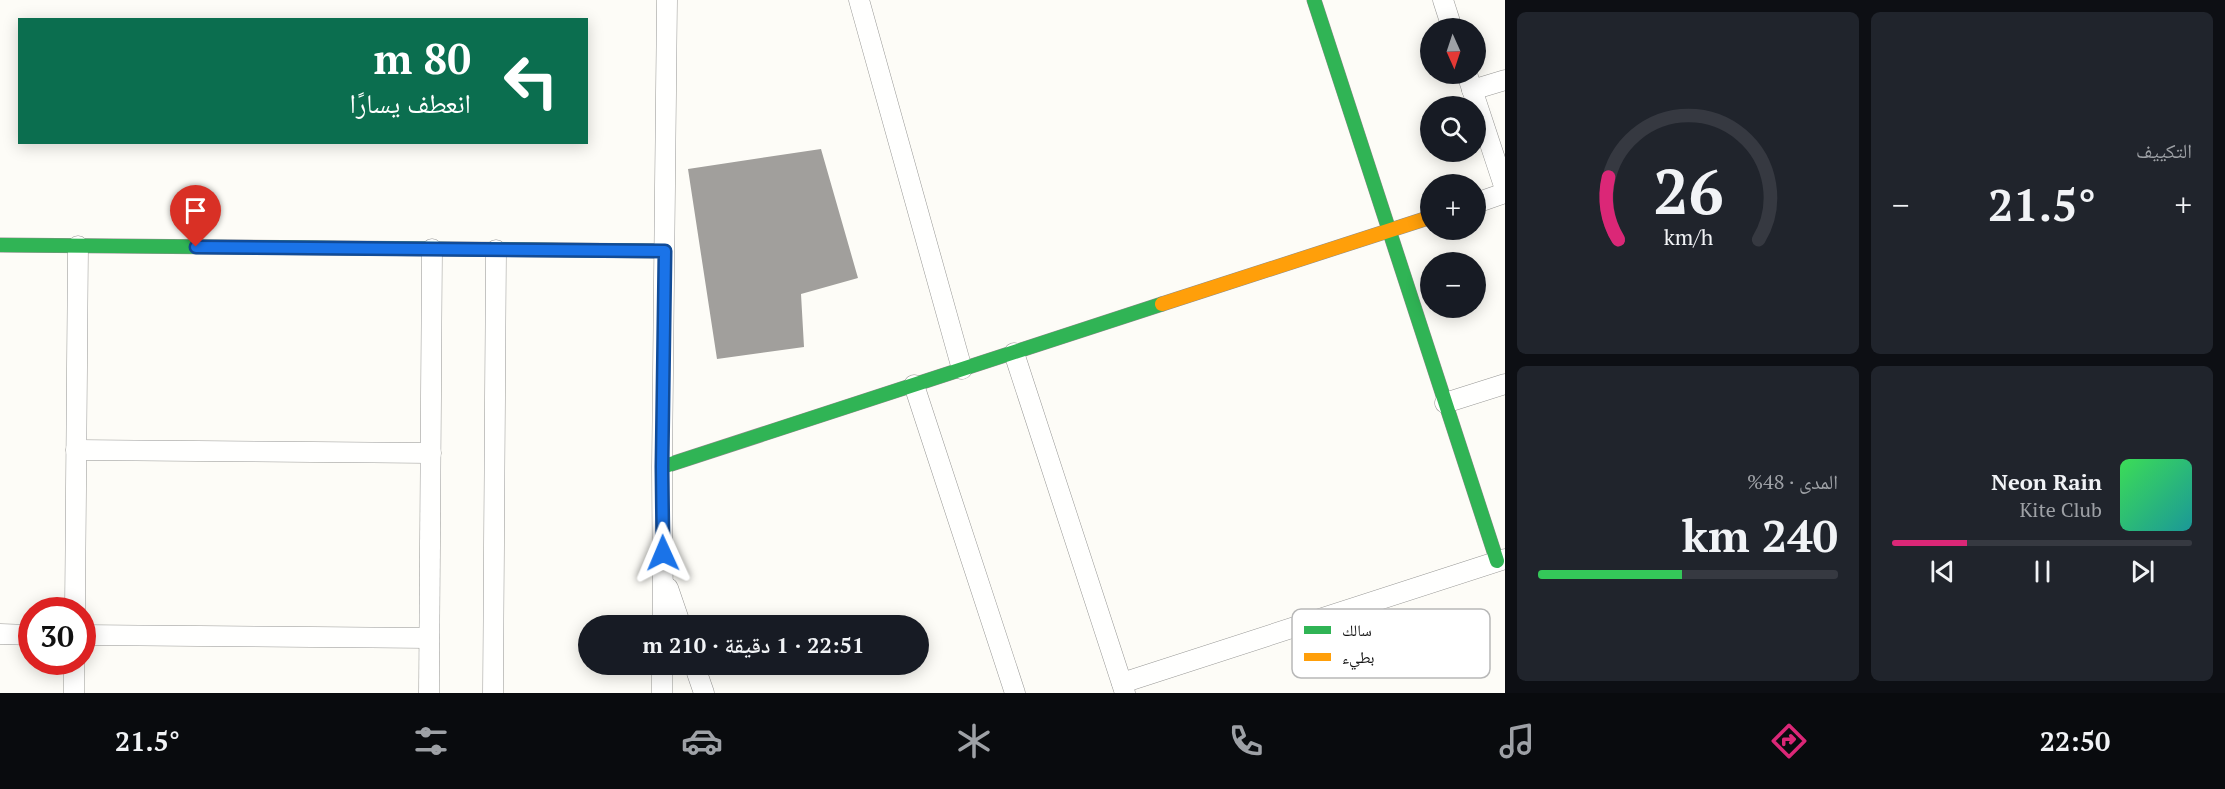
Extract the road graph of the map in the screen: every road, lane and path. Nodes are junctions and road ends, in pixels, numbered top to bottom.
1 (668, 0) edge
2 (859, 0) edge
3 (1314, 0) edge
4 (1443, 0) edge
5 (1449, 18) edge
6 (1505, 80) edge
7 (1486, 81) edge
8 (1471, 84) edge
9 (1505, 191) edge
10 (1486, 199) edge
11 (1420, 221) edge
12 (1389, 231) junction
13 (0, 245) edge
14 (78, 246) junction
15 (432, 249) junction
16 (496, 250) junction
17 (665, 251) junction
18 (1014, 353) junction
19 (962, 369) junction
20 (1505, 384) edge
21 (914, 385) junction
22 (1445, 403) junction
23 (76, 450) junction
24 (431, 453) junction
25 (662, 467) junction
26 (1501, 560) edge
27 (663, 575) junction
28 (75, 597) edge
29 (1356, 609) edge
30 (663, 615) edge
31 (677, 615) edge
32 (1292, 631) edge
33 (0, 634) edge
34 (18, 634) edge
35 (96, 635) edge
36 (429, 638) junction
37 (74, 675) edge
38 (662, 675) edge
39 (698, 675) edge
40 (1123, 688) edge
41 (74, 693) edge
42 (429, 693) edge
43 (493, 693) edge
44 (662, 693) edge
45 (704, 693) edge
46 (1015, 693) edge

1 - 17 street
2 - 19 street
3 - 12 street
4 - 5 street
6 - 7 street
8 - 9 street
9 - 10 street
11 - 12 street
12 - 18 street
12 - 22 street
13 - 14 street
14 - 15 street
14 - 23 street
15 - 16 street
15 - 24 street
16 - 17 street
16 - 43 street
17 - 25 street
18 - 19 street
18 - 40 street
19 - 21 street
20 - 22 street
21 - 25 street
21 - 46 street
22 - 26 street
23 - 24 street
23 - 28 street
24 - 36 street
25 - 27 street
26 - 29 street
27 - 30 street
27 - 31 street
32 - 40 street
33 - 34 street
35 - 36 street
36 - 42 street
37 - 41 street
38 - 44 street
39 - 45 street

